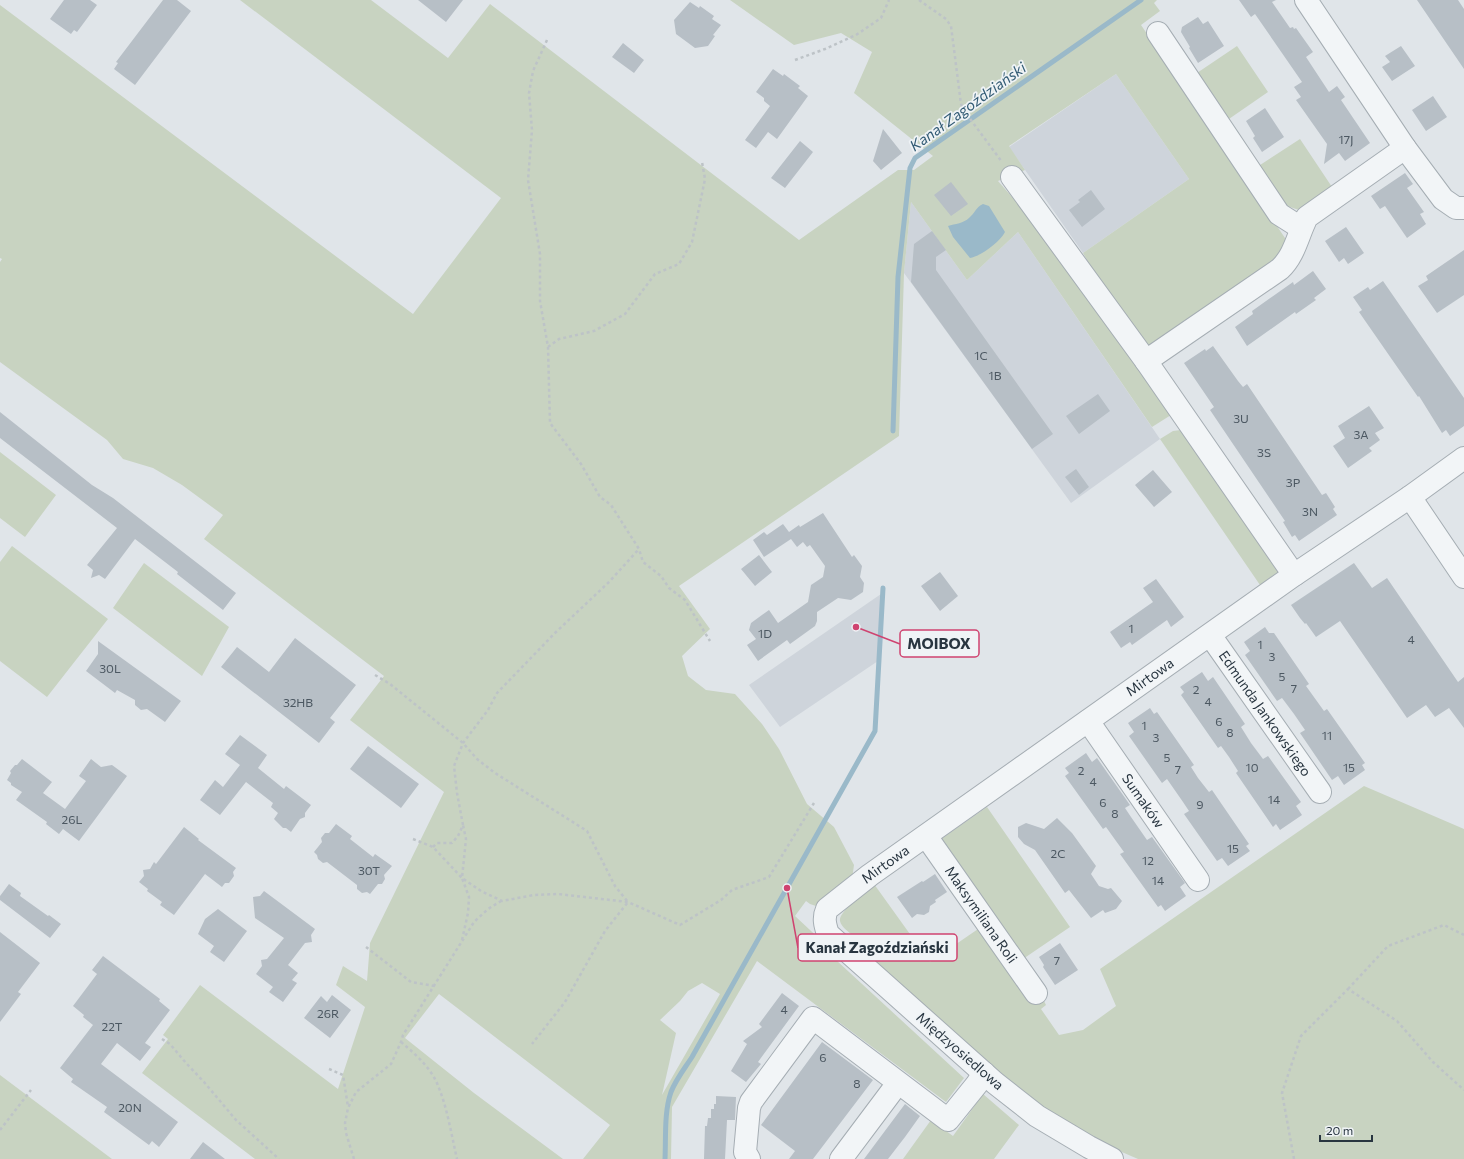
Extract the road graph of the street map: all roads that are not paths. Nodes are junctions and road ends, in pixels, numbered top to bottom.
1 (1306, 0) edge
2 (1158, 33) dead end
3 (1405, 148) junction
4 (1012, 176) road end
5 (1464, 208) edge
6 (1301, 228) junction
7 (1146, 361) junction
8 (1464, 458) edge
9 (1410, 497) junction
10 (1294, 575) junction
11 (1464, 577) edge
12 (1210, 634) junction
13 (1088, 722) junction
14 (1320, 792) dead end
15 (926, 836) junction
16 (1198, 880) dead end
17 (824, 924) joint
18 (1036, 993) dead end
19 (984, 1073) junction
20 (898, 1083) junction
21 (748, 1159) edge
22 (841, 1159) edge
23 (1112, 1159) edge

1 - 3 street
2 - 6 street
3 - 5 street
3 - 6 street
4 - 7 street
6 - 7 street
7 - 10 street
8 - 9 street, Mirtowa
9 - 10 street, Mirtowa
9 - 11 street
10 - 12 street, Mirtowa
12 - 13 street, Mirtowa
12 - 14 street, Edmunda Jankowskiego
13 - 15 street, Mirtowa
13 - 16 street, Sumaków
15 - 17 street, Mirtowa
15 - 18 street, Maksymiliana Roli
17 - 19 street, Międzyosiedlowa
19 - 20 street
19 - 23 street, Międzyosiedlowa
20 - 21 street
20 - 22 street

